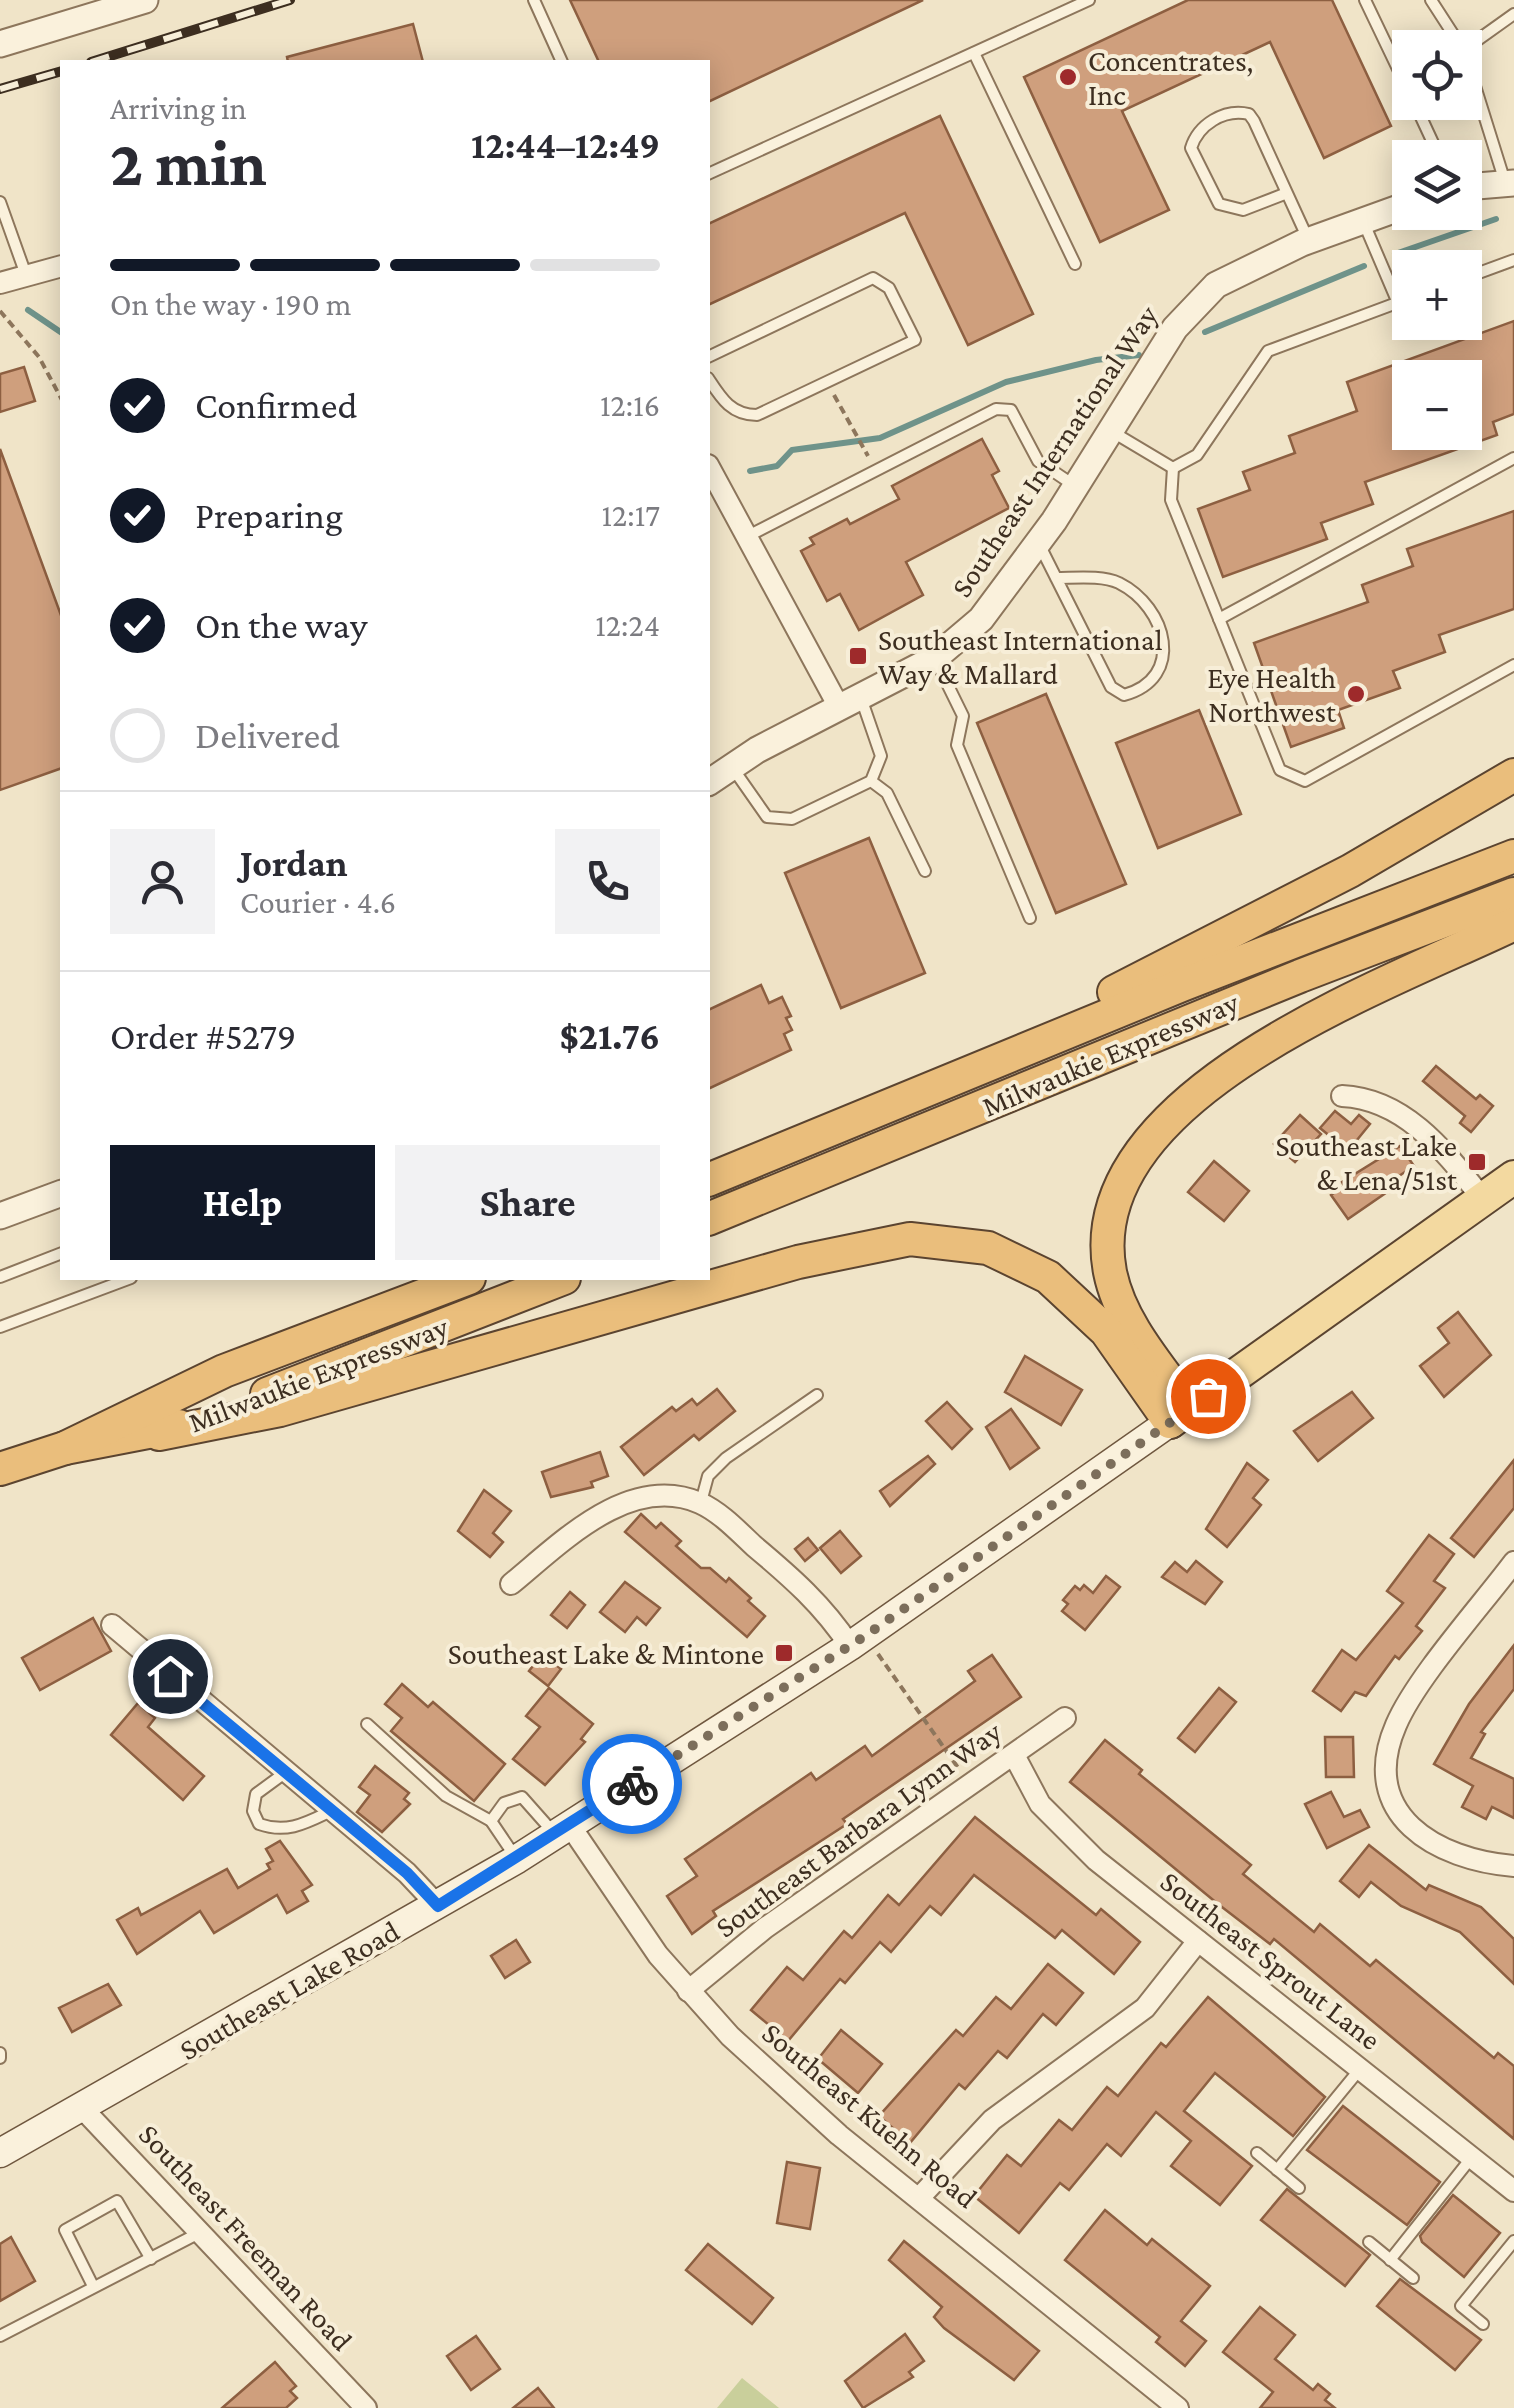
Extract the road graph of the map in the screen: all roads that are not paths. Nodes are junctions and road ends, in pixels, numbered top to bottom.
1 (145, 0) edge
2 (534, 0) edge
3 (1090, 0) edge
4 (1365, 0) edge
5 (1430, 0) edge
6 (1514, 14) edge
7 (1450, 30) edge
8 (1482, 37) edge
9 (0, 44) edge
10 (974, 53) junction
11 (1392, 56) edge
12 (561, 60) edge
13 (1482, 102) edge
14 (710, 173) edge
15 (1510, 183) edge
16 (1482, 185) edge
17 (1287, 194) junction
18 (1, 209) edge
19 (1392, 211) edge
20 (1363, 221) junction
21 (1308, 240) junction
22 (1514, 260) edge
23 (1074, 264) dead end
24 (60, 266) edge
25 (1482, 272) edge
26 (26, 275) junction
27 (0, 282) edge
28 (1392, 288) edge
29 (1392, 304) edge
30 (710, 355) edge
31 (710, 381) edge
32 (1110, 430) junction
33 (1514, 458) edge
34 (1174, 468) junction
35 (710, 469) edge
36 (1076, 486) junction
37 (745, 537) junction
38 (1038, 543) junction
39 (1056, 578) junction
40 (1220, 619) junction
41 (934, 658) junction
42 (1514, 665) edge
43 (850, 701) junction
44 (732, 766) junction
45 (1514, 775) edge
46 (871, 781) junction
47 (710, 782) edge
48 (1514, 856) edge
49 (925, 871) dead end
50 (1514, 894) edge
51 (1030, 918) dead end
52 (1514, 924) edge
53 (929, 1089) junction
54 (1342, 1096) dead end
55 (710, 1179) edge
56 (1504, 1187) edge
57 (60, 1194) edge
58 (0, 1216) edge
59 (710, 1218) edge
60 (60, 1254) edge
61 (0, 1277) edge
62 (126, 1280) edge
63 (464, 1280) edge
64 (559, 1280) edge
65 (0, 1327) edge
66 (817, 1396) dead end
67 (1180, 1416) junction
68 (159, 1434) junction
69 (66, 1448) junction
70 (0, 1470) edge
71 (701, 1503) junction
72 (1514, 1562) edge
73 (511, 1584) dead end
74 (112, 1625) dead end
75 (857, 1641) junction
76 (1066, 1718) dead end
77 (367, 1724) dead end
78 (1014, 1754) junction
79 (286, 1772) junction
80 (332, 1810) junction
81 (490, 1821) junction
82 (562, 1829) junction
83 (516, 1858) junction
84 (1514, 1866) edge
85 (438, 1906) junction
86 (1198, 1942) junction
87 (688, 1991) junction
88 (1360, 2069) junction
89 (82, 2108) junction
90 (0, 2154) edge
91 (1257, 2154) dead end
92 (1472, 2157) junction
93 (1278, 2170) junction
94 (1299, 2188) dead end
95 (1514, 2191) edge
96 (920, 2197) junction
97 (200, 2232) junction
98 (1514, 2240) edge
99 (1369, 2242) dead end
100 (151, 2259) junction
101 (1390, 2260) junction
102 (1412, 2278) dead end
103 (93, 2286) junction
104 (1483, 2324) dead end
105 (0, 2336) edge
106 (364, 2407) edge
107 (1178, 2408) edge

1 - 9 street
2 - 12 lane
3 - 10 lane
4 - 11 lane
5 - 7 lane
6 - 8 lane
10 - 14 lane
10 - 23 lane
13 - 15 lane
15 - 16 street
17 - 17 lane
17 - 21 lane
18 - 26 lane
19 - 20 street, Southeast International Way
20 - 21 street, Southeast International Way
20 - 28 lane
21 - 32 street, Southeast International Way
22 - 25 lane
24 - 26 street
26 - 27 street
29 - 34 lane
30 - 31 lane
32 - 34 lane
32 - 36 street, Southeast International Way
33 - 40 lane
34 - 40 lane
35 - 37 street
36 - 37 lane
36 - 38 street, Southeast International Way
37 - 43 street
38 - 39 lane
38 - 41 street, Southeast International Way
39 - 39 lane
40 - 42 lane
41 - 43 street, Southeast International Way
41 - 51 lane
43 - 44 street, Southeast International Way
43 - 46 lane
44 - 46 lane
44 - 47 street, Southeast International Way
45 - 53 highway
46 - 49 lane
48 - 53 highway, Milwaukie Expressway
50 - 59 highway, Milwaukie Expressway
52 - 67 highway
53 - 55 highway, Milwaukie Expressway
54 - 56 street
56 - 67 main road, Southeast Lake Road
57 - 58 street
60 - 61 lane
62 - 65 lane
63 - 69 highway, Milwaukie Expressway
64 - 68 highway, Milwaukie Expressway
66 - 71 lane
67 - 68 highway
67 - 75 main road, Southeast Lake Road
68 - 69 highway, Milwaukie Expressway
69 - 70 highway, Milwaukie Expressway
71 - 73 street
71 - 75 street
72 - 84 street
74 - 79 street
75 - 82 main road, Southeast Lake Road
76 - 78 street, Southeast Barbara Lynn Way
77 - 81 lane
78 - 86 street, Southeast Sprout Lane
78 - 87 street, Southeast Barbara Lynn Way
79 - 80 street
79 - 80 lane
80 - 85 street
81 - 82 lane
81 - 83 lane
82 - 83 main road, Southeast Lake Road
82 - 87 street, Southeast Kuehn Road
83 - 85 main road, Southeast Lake Road
85 - 89 main road, Southeast Lake Road
86 - 88 street, Southeast Sprout Lane
86 - 96 street
87 - 96 street, Southeast Kuehn Road
88 - 92 street, Southeast Sprout Lane
88 - 93 lane
89 - 90 main road, Southeast Lake Road
89 - 97 street, Southeast Freeman Road
91 - 93 lane
92 - 95 street, Southeast Sprout Lane
92 - 101 lane
93 - 94 lane
96 - 107 street, Southeast Kuehn Road
97 - 100 lane
97 - 106 street, Southeast Freeman Road
98 - 104 lane
99 - 101 lane
100 - 103 lane
100 - 103 lane
101 - 102 lane
103 - 105 lane

